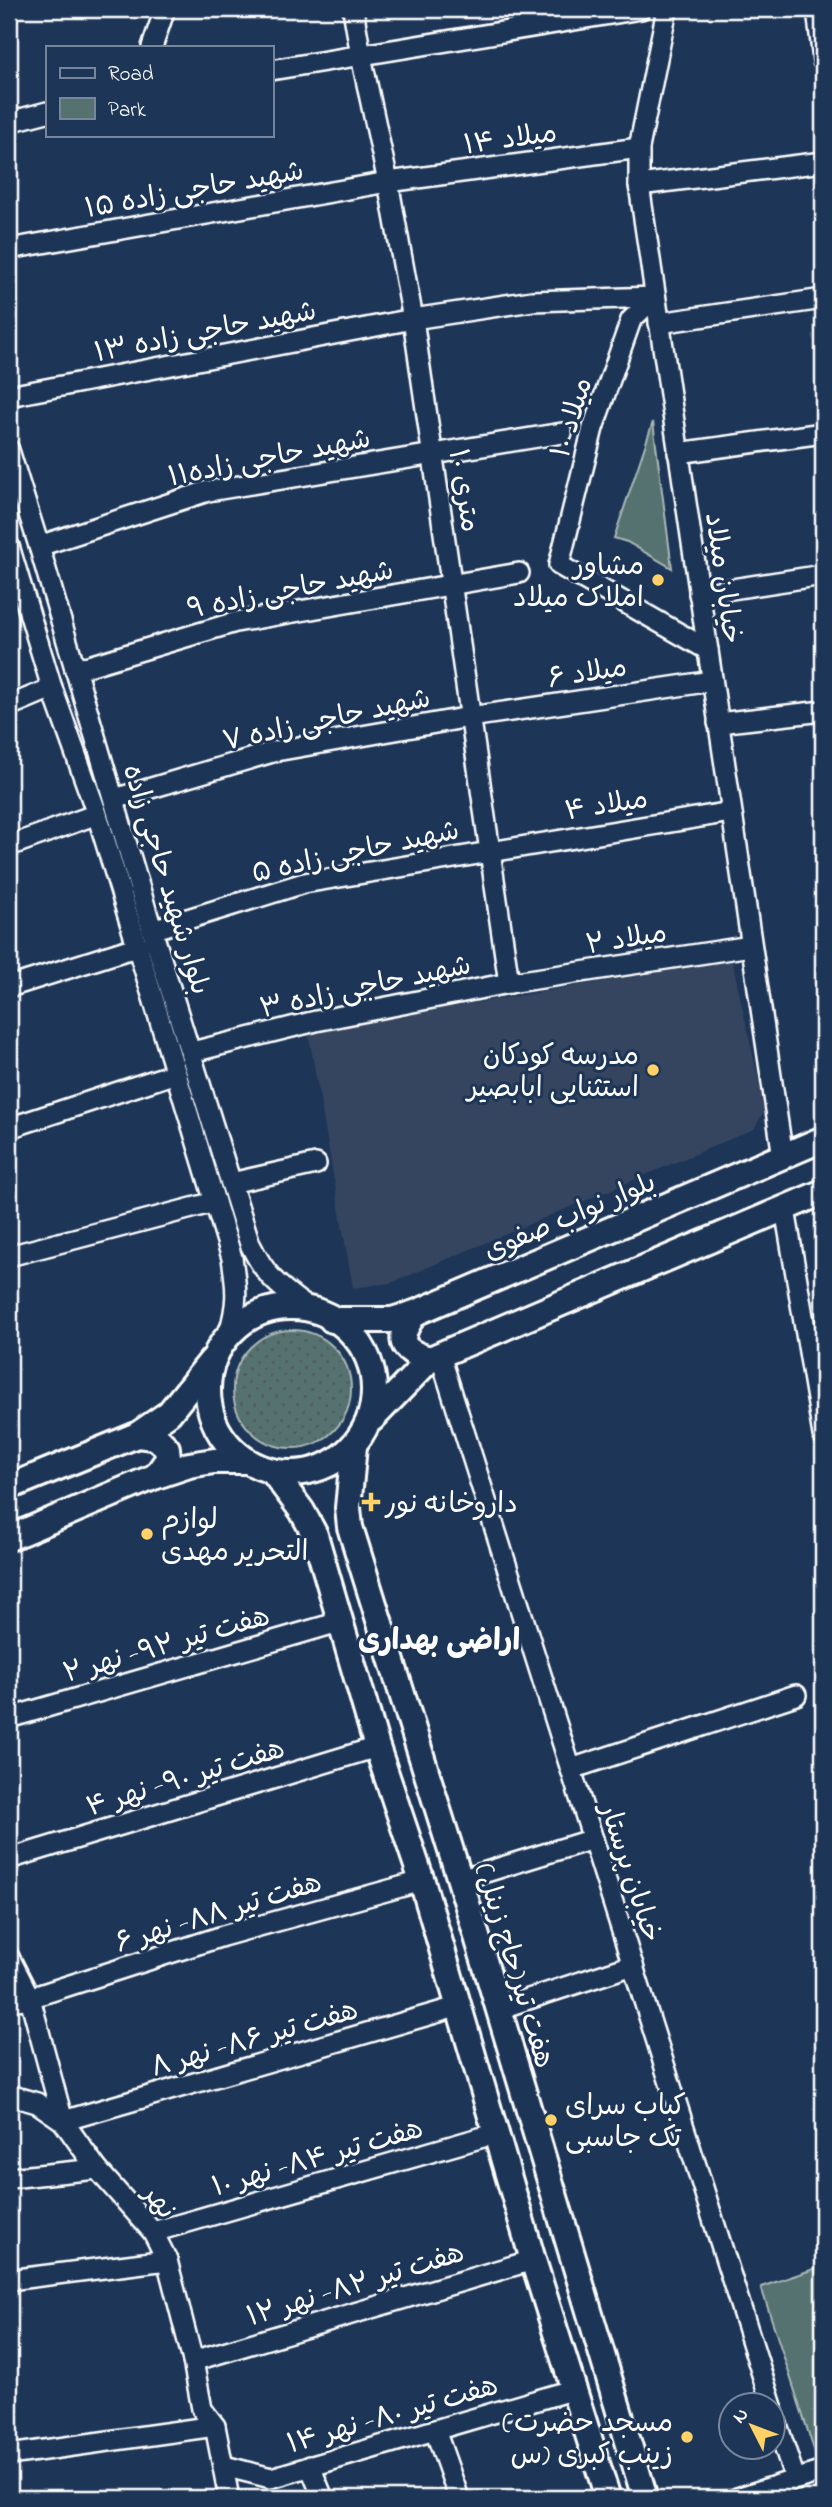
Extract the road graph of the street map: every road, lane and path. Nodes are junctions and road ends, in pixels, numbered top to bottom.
1 (165, 9) edge
2 (353, 9) edge
3 (641, 9) edge
4 (667, 9) edge
5 (817, 9) edge
6 (152, 46) edge
7 (361, 56) junction
8 (823, 61) edge
9 (273, 70) edge
10 (46, 112) edge
11 (9, 121) edge
12 (639, 148) junction
13 (823, 162) edge
14 (388, 182) junction
15 (639, 186) junction
16 (9, 248) edge
17 (655, 297) junction
18 (823, 299) edge
19 (413, 319) junction
20 (659, 323) junction
21 (9, 396) edge
22 (562, 433) dead end
23 (823, 433) edge
24 (9, 450) edge
25 (678, 453) junction
26 (431, 454) junction
27 (9, 546) edge
28 (39, 546) junction
29 (519, 573) dead end
30 (823, 575) edge
31 (453, 585) junction
32 (699, 594) junction
33 (708, 650) junction
34 (75, 670) junction
35 (712, 681) junction
36 (52, 688) junction
37 (9, 706) edge
38 (823, 711) edge
39 (470, 717) junction
40 (718, 723) junction
41 (114, 799) junction
42 (732, 812) junction
43 (97, 814) junction
44 (9, 846) edge
45 (490, 850) junction
46 (152, 930) junction
47 (139, 946) junction
48 (751, 946) junction
49 (509, 983) junction
50 (9, 987) edge
51 (192, 1052) junction
52 (176, 1073) junction
53 (9, 1128) edge
54 (823, 1139) edge
55 (783, 1157) junction
56 (316, 1164) dead end
57 (231, 1183) junction
58 (823, 1192) edge
59 (215, 1202) junction
60 (785, 1209) junction
61 (9, 1256) edge
62 (304, 1305) junction
63 (415, 1313) junction
64 (332, 1320) junction
65 (229, 1334) junction
66 (435, 1357) junction
67 (214, 1358) junction
68 (369, 1422) junction
69 (822, 1423) edge
70 (137, 1435) junction
71 (354, 1446) junction
72 (247, 1461) junction
73 (273, 1472) junction
74 (156, 1476) junction
75 (9, 1487) edge
76 (350, 1527) junction
77 (315, 1535) junction
78 (9, 1538) edge
79 (339, 1622) junction
80 (796, 1695) dead end
81 (9, 1718) edge
82 (377, 1747) junction
83 (571, 1769) junction
84 (593, 1839) junction
85 (9, 1860) edge
86 (460, 1880) junction
87 (422, 1881) junction
88 (9, 1957) edge
89 (633, 1965) junction
90 (30, 1997) junction
91 (9, 2001) edge
92 (460, 2006) junction
93 (498, 2009) junction
94 (9, 2095) edge
95 (62, 2122) junction
96 (497, 2133) junction
97 (97, 2169) junction
98 (9, 2178) edge
99 (153, 2232) junction
100 (167, 2260) junction
101 (533, 2260) junction
102 (9, 2280) edge
103 (193, 2361) junction
104 (575, 2389) junction
105 (767, 2392) edge
106 (215, 2426) junction
107 (435, 2430) junction
108 (786, 2451) edge
109 (9, 2455) edge
110 (224, 2466) junction
111 (310, 2466) junction
112 (823, 2471) edge
113 (795, 2479) junction
114 (229, 2498) edge
115 (323, 2498) edge
116 (459, 2498) edge
117 (608, 2498) edge
118 (645, 2498) edge
119 (737, 2498) edge

1 - 6 street
2 - 7 street, ۱۰ متری
3 - 7 street
4 - 12 street, خیابان میلاد
5 - 8 street
7 - 9 street
7 - 14 street, ۱۰ متری
10 - 11 street
12 - 14 street, میلاد ۱۴
12 - 15 street, خیابان میلاد
13 - 15 street
14 - 16 street, شهید حاجی زاده ۱۵
14 - 19 street, ۱۰ متری
15 - 17 street, خیابان میلاد
17 - 19 street, شهید حاجی زاده ۱۳
17 - 20 street, خیابان میلاد
17 - 33 street, میلاد ۱۰
18 - 20 street
19 - 21 street, شهید حاجی زاده ۱۳
19 - 26 street, ۱۰ متری
20 - 25 street, خیابان میلاد
22 - 26 street, شهید حاجی زاده۱۱
23 - 25 street
24 - 28 street, بلوار شهید حاجی زاده
25 - 32 street, خیابان میلاد
26 - 28 street, شهید حاجی زاده۱۱
26 - 31 street, ۱۰ متری
27 - 36 street, بلوار شهید حاجی زاده
28 - 34 street, بلوار شهید حاجی زاده
29 - 31 street, شهید حاجی زاده ۹
30 - 32 street
31 - 34 street, شهید حاجی زاده ۹
31 - 39 street, ۱۰ متری
32 - 33 street, خیابان میلاد
33 - 35 street, خیابان میلاد
34 - 41 street, بلوار شهید حاجی زاده
35 - 39 street, میلاد ۶
35 - 40 street, خیابان میلاد
36 - 37 street
36 - 43 street, بلوار شهید حاجی زاده
38 - 40 street
39 - 41 street, شهید حاجی زاده ۷
39 - 45 street, ۱۰ متری
40 - 42 street, خیابان میلاد
41 - 46 street, بلوار شهید حاجی زاده
42 - 45 street, میلاد ۴
42 - 48 street, خیابان میلاد
43 - 44 street
43 - 47 street, بلوار شهید حاجی زاده
45 - 46 street, شهید حاجی زاده ۵
45 - 49 street, ۱۰ متری
46 - 51 street, بلوار شهید حاجی زاده
47 - 50 street
47 - 52 street, بلوار شهید حاجی زاده
48 - 49 street, میلاد ۲
48 - 55 street, خیابان میلاد
49 - 51 street, شهید حاجی زاده ۳
51 - 57 street, بلوار شهید حاجی زاده
52 - 53 street
52 - 59 street, بلوار شهید حاجی زاده
54 - 55 main road, بلوار نواب صفوی
55 - 63 main road, بلوار نواب صفوی
56 - 57 street
57 - 62 street, بلوار شهید حاجی زاده
58 - 60 main road
59 - 61 street
59 - 65 street, بلوار شهید حاجی زاده
60 - 66 main road
60 - 69 street
62 - 64 main road
62 - 65 main road
63 - 64 main road, بلوار نواب صفوی
63 - 66 main road
64 - 68 main road
65 - 67 main road
66 - 68 main road
66 - 83 street, خیابان پرستار
67 - 70 main road
67 - 72 main road
68 - 71 main road
70 - 74 main road
70 - 75 main road
71 - 73 main road
71 - 76 main road, هفت تیر(حاج زینل)
72 - 73 main road
72 - 74 main road
73 - 77 main road
74 - 78 main road
76 - 77 main road
76 - 86 main road, هفت تیر(حاج زینل)
77 - 79 main road
79 - 81 street, هفت تیر ۹۲- نهر ۲
79 - 82 main road
80 - 83 street
82 - 85 street, هفت تیر ۹۰- نهر ۴
82 - 87 main road
83 - 84 street, خیابان پرستار
84 - 86 street
84 - 89 street, خیابان پرستار
86 - 93 main road, هفت تیر(حاج زینل)
87 - 90 street, هفت تیر ۸۸- نهر ۶
87 - 92 main road
88 - 90 street, نهر
89 - 93 street
89 - 105 street, خیابان پرستار
90 - 91 street, هفت تیر ۸۸- نهر ۶
90 - 95 street, نهر
92 - 95 street, هفت تیر ۸۶- نهر ۸
92 - 96 main road
93 - 118 main road, هفت تیر(حاج زینل)
94 - 95 street
95 - 97 street, نهر
96 - 99 street, هفت تیر ۸۴- نهر ۱۰
96 - 101 main road
97 - 98 street
97 - 99 street, نهر
99 - 100 street, نهر
100 - 102 street
100 - 103 street, نهر
101 - 103 street, هفت تیر ۸۲- نهر ۱۲
101 - 104 main road
103 - 106 street, نهر
104 - 107 street, هفت تیر ۸۰- نهر ۱۴
104 - 117 main road
106 - 109 street
106 - 110 street, نهر
107 - 111 street, هفت تیر ۸۰- نهر ۱۴
107 - 116 street
108 - 113 street, خیابان پرستار
110 - 111 street, هفت تیر ۸۰- نهر ۱۴
110 - 114 street, نهر
111 - 115 street
112 - 113 street
113 - 119 street

